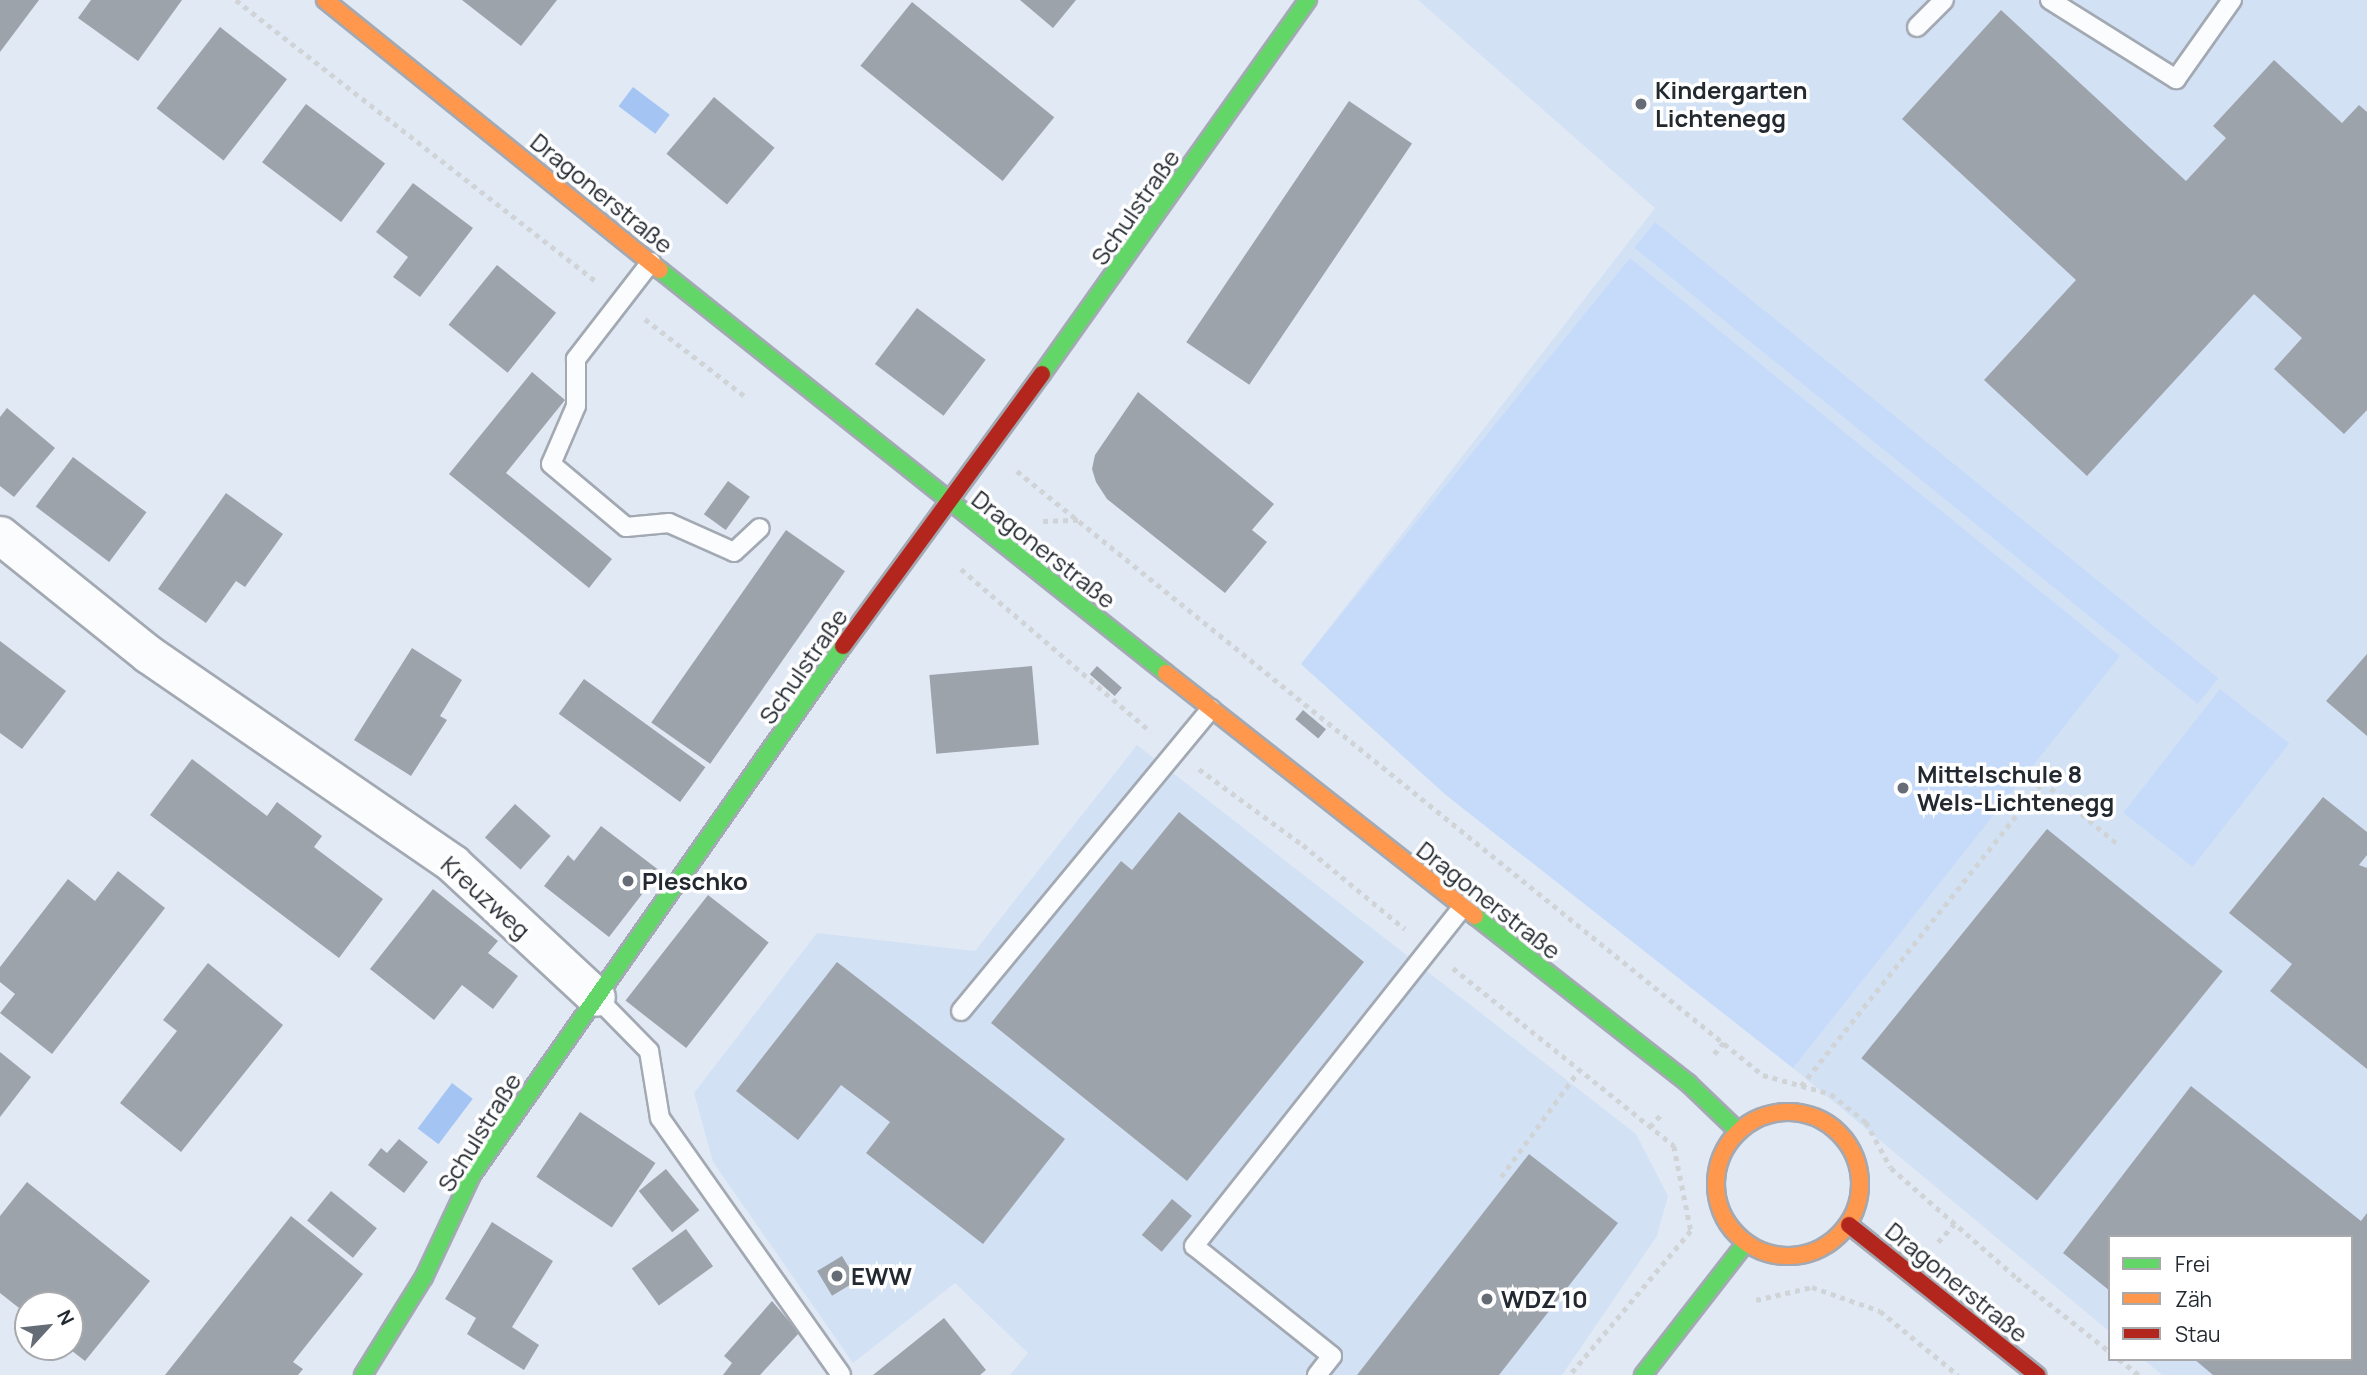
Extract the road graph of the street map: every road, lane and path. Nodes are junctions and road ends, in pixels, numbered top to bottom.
1 (236, 0) edge
2 (325, 0) edge
3 (1944, 0) edge
4 (2050, 0) edge
5 (2232, 0) edge
6 (1297, 4) edge
7 (1917, 27) dead end
8 (651, 262) junction
9 (621, 300) junction
10 (752, 402) dead end
11 (985, 446) junction
12 (946, 500) junction
13 (760, 528) dead end
14 (922, 534) junction
15 (0, 535) edge
16 (1211, 709) junction
17 (1176, 752) junction
18 (2120, 846) dead end
19 (1461, 908) junction
20 (1430, 950) junction
21 (596, 997) junction
22 (961, 1011) dead end
23 (1579, 1070) junction
24 (1801, 1086) junction
25 (1737, 1130) junction
26 (1501, 1177) dead end
27 (1849, 1225) junction
28 (1745, 1244) junction
29 (1751, 1306) dead end
30 (2108, 1350) edge
31 (2122, 1361) edge
32 (363, 1375) edge
33 (841, 1375) edge
34 (1317, 1375) edge
35 (1570, 1375) edge
36 (1643, 1375) edge
37 (1958, 1375) edge
38 (2037, 1375) edge
39 (2139, 1375) edge

1 - 9 path
2 - 8 main road, Dragonerstraße
3 - 7 lane
4 - 5 lane
6 - 11 main road, Schulstraße
8 - 9 lane
8 - 12 main road, Dragonerstraße
9 - 10 path
9 - 13 lane
11 - 12 main road, Schulstraße
11 - 24 path
12 - 14 main road, Schulstraße
12 - 16 main road, Dragonerstraße
14 - 17 path
14 - 21 main road, Schulstraße
15 - 21 street, Kreuzweg
16 - 17 lane
16 - 19 main road, Dragonerstraße
17 - 20 path
17 - 22 lane
18 - 24 path
19 - 20 lane
19 - 25 main road, Dragonerstraße
20 - 23 path
20 - 34 lane
21 - 32 main road, Schulstraße
21 - 33 lane, Kreuzweg
23 - 26 path
23 - 35 path
24 - 30 path
25 - 27 main road, Dragonerstraße
25 - 28 main road
27 - 28 main road, Dragonerstraße
27 - 38 main road, Dragonerstraße
28 - 36 main road
29 - 37 path
31 - 39 path

